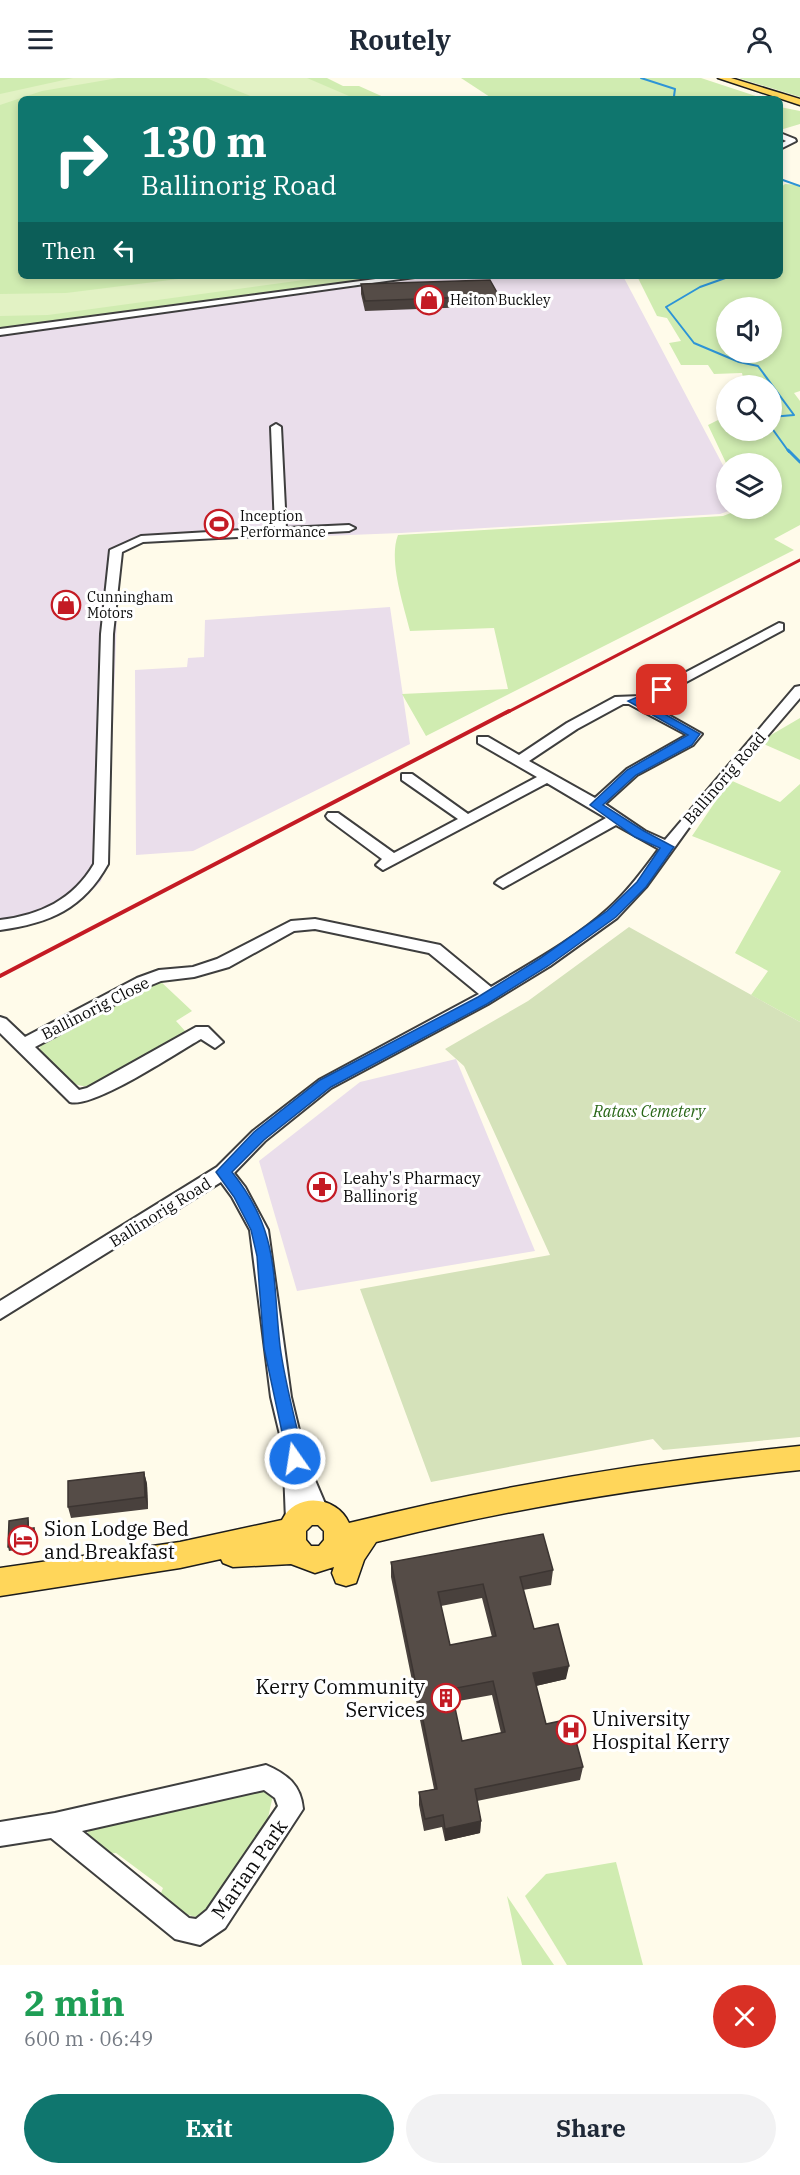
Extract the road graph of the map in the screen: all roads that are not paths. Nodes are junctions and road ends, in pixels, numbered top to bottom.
1 (712, 78) edge
2 (722, 78) edge
3 (766, 96) edge
4 (774, 96) edge
5 (783, 99) edge
6 (783, 101) edge
7 (783, 105) edge
8 (800, 105) edge
9 (794, 128) dead end
10 (783, 133) edge
11 (783, 135) edge
12 (791, 143) junction
13 (783, 146) edge
14 (800, 146) edge
15 (396, 279) edge
16 (0, 332) edge
17 (276, 427) dead end
18 (349, 528) dead end
19 (280, 532) junction
20 (779, 627) dead end
21 (800, 690) edge
22 (633, 701) junction
23 (483, 740) dead end
24 (520, 761) junction
25 (407, 777) dead end
26 (548, 777) junction
27 (596, 805) junction
28 (333, 816) dead end
29 (616, 819) junction
30 (468, 820) junction
31 (668, 847) junction
32 (503, 883) dead end
33 (0, 925) edge
34 (490, 995) junction
35 (0, 1023) edge
36 (215, 1042) dead end
37 (23, 1046) junction
38 (223, 1172) junction
39 (0, 1311) edge
40 (800, 1458) edge
41 (430, 1515) junction
42 (313, 1529) junction
43 (367, 1531) junction
44 (346, 1573) dead end
45 (0, 1582) edge
46 (55, 1825) junction
47 (0, 1834) edge

1 - 3 main road
2 - 4 main road
5 - 8 main road
6 - 8 main road
7 - 8 main road
9 - 10 street
11 - 12 street
12 - 13 street
12 - 14 street
15 - 16 street
17 - 19 street
18 - 19 street
19 - 33 street
20 - 22 street
21 - 31 street, Ballinorig Road
22 - 24 street
22 - 27 street
23 - 24 street
24 - 26 street
25 - 30 street
26 - 27 street
26 - 30 street
27 - 29 street
28 - 30 street
29 - 31 street
29 - 32 street
31 - 34 street, Ballinorig Road
34 - 37 street, Ballinorig Close
34 - 38 street, Ballinorig Road
35 - 37 street, Ballinorig Close
36 - 37 street, Ballinorig Close
38 - 39 street, Ballinorig Road
38 - 42 street
40 - 41 main road
41 - 42 main road
41 - 43 main road
42 - 43 main road
42 - 45 main road
43 - 44 main road
46 - 46 street, Marian Park
46 - 47 street, Marian Park

